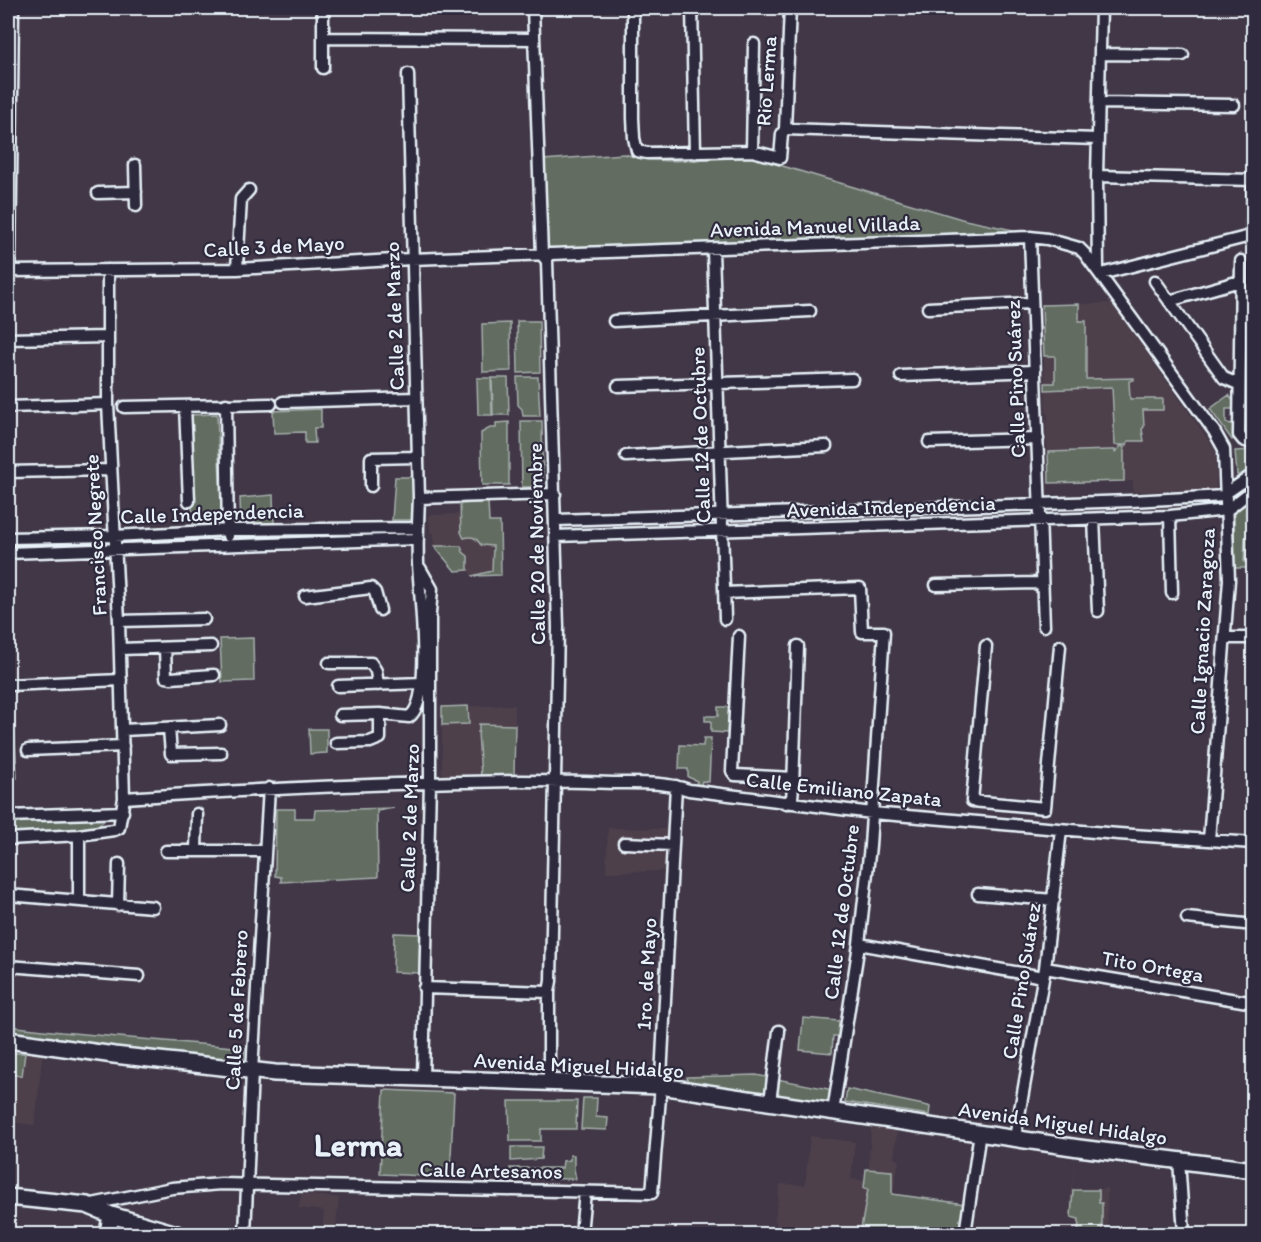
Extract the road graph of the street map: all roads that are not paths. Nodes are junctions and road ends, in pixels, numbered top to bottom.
1 (13, 8) edge
2 (323, 8) edge
3 (533, 8) edge
4 (633, 8) edge
5 (692, 8) edge
6 (790, 8) edge
7 (1101, 8) edge
8 (323, 38) junction
9 (534, 39) junction
10 (754, 45) dead end
11 (10, 50) edge
12 (1100, 54) junction
13 (1183, 55) dead end
14 (323, 68) dead end
15 (408, 74) dead end
16 (1099, 103) junction
17 (1234, 105) dead end
18 (785, 129) junction
19 (1098, 140) junction
20 (752, 151) junction
21 (694, 153) junction
22 (135, 165) dead end
23 (1097, 176) junction
24 (1253, 180) edge
25 (249, 190) dead end
26 (98, 192) dead end
27 (136, 192) junction
28 (136, 206) dead end
29 (1253, 235) edge
30 (1030, 237) junction
31 (712, 250) junction
32 (1085, 254) joint
33 (542, 255) junction
34 (411, 259) junction
35 (1241, 261) dead end
36 (237, 269) junction
37 (108, 270) junction
38 (9, 271) edge
39 (1100, 271) junction
40 (1155, 281) dead end
41 (1240, 281) junction
42 (1169, 301) junction
43 (1032, 303) junction
44 (928, 308) dead end
45 (810, 311) dead end
46 (715, 315) junction
47 (614, 321) dead end
48 (107, 337) junction
49 (8, 339) edge
50 (1035, 371) junction
51 (901, 376) dead end
52 (852, 379) dead end
53 (717, 383) junction
54 (1238, 384) junction
55 (618, 386) dead end
56 (415, 398) junction
57 (283, 402) dead end
58 (108, 404) junction
59 (226, 404) junction
60 (271, 404) dead end
61 (184, 406) junction
62 (8, 407) edge
63 (124, 407) dead end
64 (1038, 439) junction
65 (929, 442) dead end
66 (1254, 444) edge
67 (826, 446) dead end
68 (718, 450) junction
69 (626, 456) dead end
70 (417, 457) junction
71 (110, 470) junction
72 (8, 472) edge
73 (1250, 476) edge
74 (371, 486) dead end
75 (1254, 489) edge
76 (555, 494) junction
77 (1225, 495) junction
78 (418, 498) junction
79 (189, 501) dead end
80 (1131, 501) junction
81 (1039, 504) junction
82 (883, 509) junction
83 (1227, 510) junction
84 (723, 514) junction
85 (1170, 516) junction
86 (1131, 517) junction
87 (1094, 519) junction
88 (556, 520) junction
89 (1039, 520) junction
90 (885, 525) junction
91 (299, 529) junction
92 (228, 530) junction
93 (723, 531) junction
94 (418, 533) junction
95 (114, 536) junction
96 (556, 536) junction
97 (8, 538) edge
98 (299, 544) junction
99 (228, 546) junction
100 (116, 549) junction
101 (8, 553) edge
102 (418, 559) junction
103 (1042, 584) junction
104 (936, 585) dead end
105 (724, 593) junction
106 (1172, 593) dead end
107 (305, 596) dead end
108 (380, 610) dead end
109 (1098, 611) dead end
110 (204, 619) dead end
111 (725, 619) dead end
112 (119, 621) junction
113 (1044, 626) dead end
114 (739, 636) dead end
115 (1225, 638) junction
116 (1254, 638) edge
117 (211, 646) dead end
118 (798, 646) dead end
119 (986, 646) dead end
120 (1060, 646) dead end
121 (165, 648) junction
122 (120, 649) junction
123 (328, 663) dead end
124 (214, 675) dead end
125 (121, 680) junction
126 (423, 683) junction
127 (8, 686) edge
128 (338, 686) dead end
129 (378, 686) junction
130 (380, 714) junction
131 (340, 715) dead end
132 (220, 725) dead end
133 (169, 728) junction
134 (123, 730) junction
135 (336, 743) dead end
136 (123, 746) junction
137 (28, 750) dead end
138 (221, 753) dead end
139 (794, 778) junction
140 (556, 781) junction
141 (430, 782) junction
142 (676, 786) junction
143 (269, 788) junction
144 (124, 798) junction
145 (786, 803) junction
146 (1008, 805) junction
147 (123, 812) junction
148 (872, 813) junction
149 (197, 814) dead end
150 (8, 816) edge
151 (1006, 825) junction
152 (1061, 830) junction
153 (79, 835) junction
154 (8, 839) edge
155 (1209, 840) junction
156 (624, 843) dead end
157 (1254, 843) edge
158 (672, 845) junction
159 (166, 851) dead end
160 (196, 851) junction
161 (264, 851) junction
162 (119, 864) dead end
163 (978, 894) dead end
164 (8, 895) edge
165 (1054, 900) junction
166 (79, 901) junction
167 (118, 905) junction
168 (153, 907) dead end
169 (1187, 918) dead end
170 (1254, 925) edge
171 (859, 944) junction
172 (8, 966) edge
173 (1044, 972) junction
174 (139, 976) dead end
175 (424, 988) junction
176 (549, 992) junction
177 (1254, 1004) edge
178 (779, 1031) dead end
179 (8, 1040) edge
180 (252, 1071) junction
181 (423, 1078) junction
182 (549, 1082) junction
183 (660, 1086) junction
184 (770, 1102) junction
185 (833, 1112) junction
186 (980, 1132) junction
187 (1015, 1138) junction
188 (1179, 1160) junction
189 (1254, 1170) edge
190 (246, 1184) junction
191 (585, 1191) junction
192 (644, 1194) joint
193 (8, 1197) edge
194 (87, 1205) junction
195 (111, 1215) junction
196 (108, 1234) edge
197 (177, 1234) edge
198 (245, 1234) edge
199 (581, 1234) edge
200 (965, 1234) edge
201 (1184, 1234) edge

1 - 11 street
2 - 8 street
3 - 9 street, Calle 20 de Noviembre
4 - 21 street
5 - 21 street
6 - 18 street, Rio Lerma
7 - 12 street
8 - 9 street
8 - 14 street
9 - 33 street, Calle 20 de Noviembre
10 - 20 street
11 - 38 street
12 - 13 street
12 - 16 street
15 - 34 street, Calle 2 de Marzo
16 - 17 street
16 - 19 street
18 - 19 street
18 - 20 street, Rio Lerma
19 - 23 street
20 - 21 street
22 - 27 street
23 - 24 street
23 - 39 street
24 - 29 street
25 - 36 street
26 - 27 street
27 - 28 street
29 - 39 street
30 - 31 street, Avenida Manuel Villada
30 - 32 street, Avenida Manuel Villada
30 - 43 street, Calle Pino Suárez
31 - 33 street, Avenida Manuel Villada
31 - 46 street, Calle 12 de Octubre
32 - 39 street, Calle Ignacio Zaragoza
33 - 34 street, Calle 3 de Mayo
33 - 76 street, Calle 20 de Noviembre
34 - 36 street, Calle 3 de Mayo
34 - 56 street, Calle 2 de Marzo
35 - 41 street
36 - 37 street, Calle 3 de Mayo
37 - 38 street, Calle 3 de Mayo
37 - 48 street, Francisco Negrete
39 - 77 street, Calle Ignacio Zaragoza
40 - 42 street
41 - 42 street
41 - 54 street
42 - 54 street
43 - 44 street
43 - 50 street, Calle Pino Suárez
45 - 46 street
46 - 47 street
46 - 53 street, Calle 12 de Octubre
48 - 49 street
48 - 58 street, Francisco Negrete
50 - 51 street
50 - 64 street, Calle Pino Suárez
52 - 53 street
53 - 55 street
53 - 68 street, Calle 12 de Octubre
54 - 66 street
56 - 57 street
56 - 70 street, Calle 2 de Marzo
58 - 62 street
58 - 71 street, Francisco Negrete
59 - 60 street
59 - 61 street
59 - 92 street
61 - 63 street
61 - 79 street
64 - 65 street
64 - 81 street, Calle Pino Suárez
67 - 68 street
68 - 69 street
68 - 84 street, Calle 12 de Octubre
70 - 74 street
70 - 78 street, Calle 2 de Marzo
71 - 72 street
71 - 95 street, Francisco Negrete
73 - 75 street
73 - 77 street
75 - 83 street
76 - 78 street
76 - 88 street, Calle 20 de Noviembre
77 - 80 street, Avenida Independencia
77 - 83 street, Calle Ignacio Zaragoza
78 - 94 street, Calle 2 de Marzo
80 - 81 street, Avenida Independencia
80 - 86 street
81 - 82 street, Avenida Independencia
81 - 89 street, Calle Pino Suárez
82 - 84 street, Avenida Independencia
82 - 90 street
83 - 85 street, Avenida Independencia
83 - 115 street, Calle Ignacio Zaragoza
84 - 88 street, Avenida Independencia
84 - 93 street, Calle 12 de Octubre
85 - 86 street, Avenida Independencia
85 - 106 street
86 - 87 street, Avenida Independencia
87 - 89 street, Avenida Independencia
87 - 109 street
88 - 96 street, Calle 20 de Noviembre
89 - 90 street, Avenida Independencia
89 - 103 street, Calle Pino Suárez
90 - 93 street, Avenida Independencia
91 - 92 street, Calle Independencia
91 - 94 street, Calle Independencia
91 - 98 street
92 - 95 street, Calle Independencia
92 - 99 street
93 - 96 street, Avenida Independencia
93 - 105 street, Calle 12 de Octubre
94 - 98 street, Calle Independencia
94 - 102 street, Calle 2 de Marzo
95 - 97 street, Calle Independencia
95 - 100 street, Francisco Negrete
96 - 140 street, Calle 20 de Noviembre
98 - 99 street, Calle Independencia
99 - 100 street, Calle Independencia
100 - 101 street, Calle Independencia
100 - 112 street, Francisco Negrete
102 - 126 street
102 - 141 street, Calle 2 de Marzo
103 - 104 street
103 - 113 street, Calle Pino Suárez
105 - 111 street, Calle 12 de Octubre
105 - 148 street, Calle 12 de Octubre
107 - 108 street
110 - 112 street
112 - 122 street, Francisco Negrete
114 - 139 street
115 - 116 street
115 - 155 street, Calle Ignacio Zaragoza
117 - 121 street
118 - 139 street
119 - 146 street
120 - 146 street
121 - 122 street
121 - 124 street
122 - 125 street, Francisco Negrete
123 - 129 street
125 - 127 street
125 - 134 street, Francisco Negrete
126 - 129 street
126 - 130 street
128 - 129 street
130 - 131 street
130 - 135 street
132 - 133 street
133 - 134 street
133 - 138 street
134 - 136 street, Francisco Negrete
136 - 137 street
136 - 144 street, Francisco Negrete
139 - 145 street
140 - 141 street, Calle Emiliano Zapata
140 - 142 street, Calle Emiliano Zapata
140 - 176 street, Calle 20 de Noviembre
141 - 143 street, Calle Emiliano Zapata
141 - 175 street, Calle 2 de Marzo
142 - 145 street, Calle Emiliano Zapata
142 - 158 street, 1ro. de Mayo
143 - 144 street, Calle Emiliano Zapata
143 - 161 street, Calle 5 de Febrero
144 - 147 street, Francisco Negrete
145 - 148 street, Calle Emiliano Zapata
146 - 151 street
147 - 150 street
147 - 153 street, Francisco Negrete
148 - 151 street, Calle Emiliano Zapata
148 - 171 street, Calle 12 de Octubre
149 - 160 street
151 - 152 street, Calle Emiliano Zapata
152 - 155 street, Calle Emiliano Zapata
152 - 165 street, Calle Pino Suárez
153 - 154 street
153 - 166 street
155 - 157 street, Calle Emiliano Zapata
156 - 158 street
158 - 183 street, 1ro. de Mayo
159 - 160 street
160 - 161 street
161 - 180 street, Calle 5 de Febrero
162 - 167 street
163 - 165 street
164 - 166 street
165 - 173 street, Calle Pino Suárez
166 - 167 street
167 - 168 street
169 - 170 street
171 - 173 street, Tito Ortega
171 - 185 street, Calle 12 de Octubre
172 - 174 street
173 - 177 street, Tito Ortega
173 - 187 street, Calle Pino Suárez
175 - 176 street
175 - 181 street, Calle 2 de Marzo
176 - 182 street, Calle 20 de Noviembre
178 - 184 street
179 - 180 main road, Avenida Miguel Hidalgo
180 - 181 main road, Avenida Miguel Hidalgo
180 - 190 street, Calle 5 de Febrero
181 - 182 main road, Avenida Miguel Hidalgo
182 - 183 main road, Avenida Miguel Hidalgo
183 - 184 main road, Avenida Miguel Hidalgo
183 - 192 street, 1ro. de Mayo
184 - 185 main road, Avenida Miguel Hidalgo
185 - 186 main road, Avenida Miguel Hidalgo
186 - 187 main road, Avenida Miguel Hidalgo
186 - 200 street
187 - 188 main road, Avenida Miguel Hidalgo
188 - 189 main road, Avenida Miguel Hidalgo
188 - 201 street
190 - 191 street, Calle Artesanos
190 - 194 street, Calle Artesanos
190 - 198 street, Calle 5 de Febrero
191 - 192 street, Calle Artesanos
191 - 199 street
193 - 194 main road
194 - 195 main road
195 - 196 main road
195 - 197 main road

